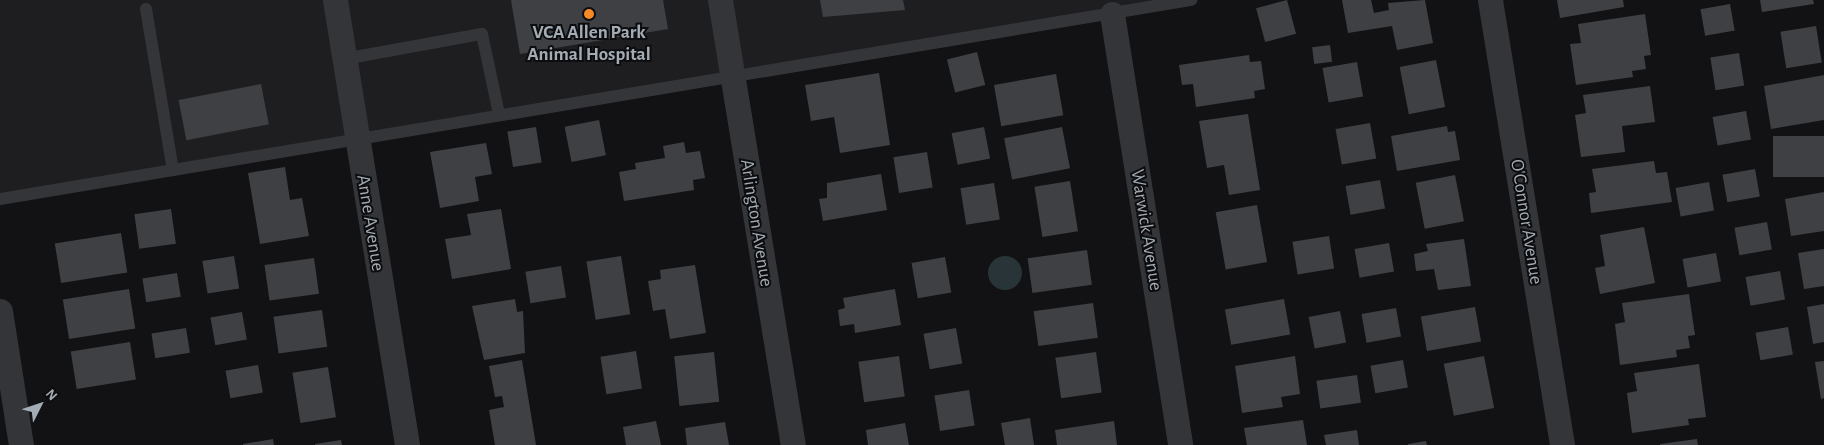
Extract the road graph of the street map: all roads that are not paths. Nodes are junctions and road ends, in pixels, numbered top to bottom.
1 (335, 0) edge
2 (720, 0) edge
3 (1191, 0) edge
4 (1490, 0) edge
5 (146, 9) dead end
6 (1112, 14) junction
7 (344, 59) junction
8 (732, 76) junction
9 (499, 114) junction
10 (357, 138) junction
11 (173, 170) junction
12 (0, 199) edge
13 (0, 311) edge
14 (21, 445) edge
15 (407, 445) edge
16 (793, 445) edge
17 (1180, 445) edge
18 (1562, 445) edge

1 - 7 street, Anne Avenue
2 - 8 street, Arlington Avenue
3 - 6 lane
4 - 18 street, O'Connor Avenue
5 - 11 lane
6 - 8 lane
6 - 17 street, Warwick Avenue
7 - 9 lane
7 - 10 street, Anne Avenue
8 - 9 lane
8 - 16 street, Arlington Avenue
9 - 10 lane
10 - 11 lane
10 - 15 street, Anne Avenue
11 - 12 lane
13 - 14 street

